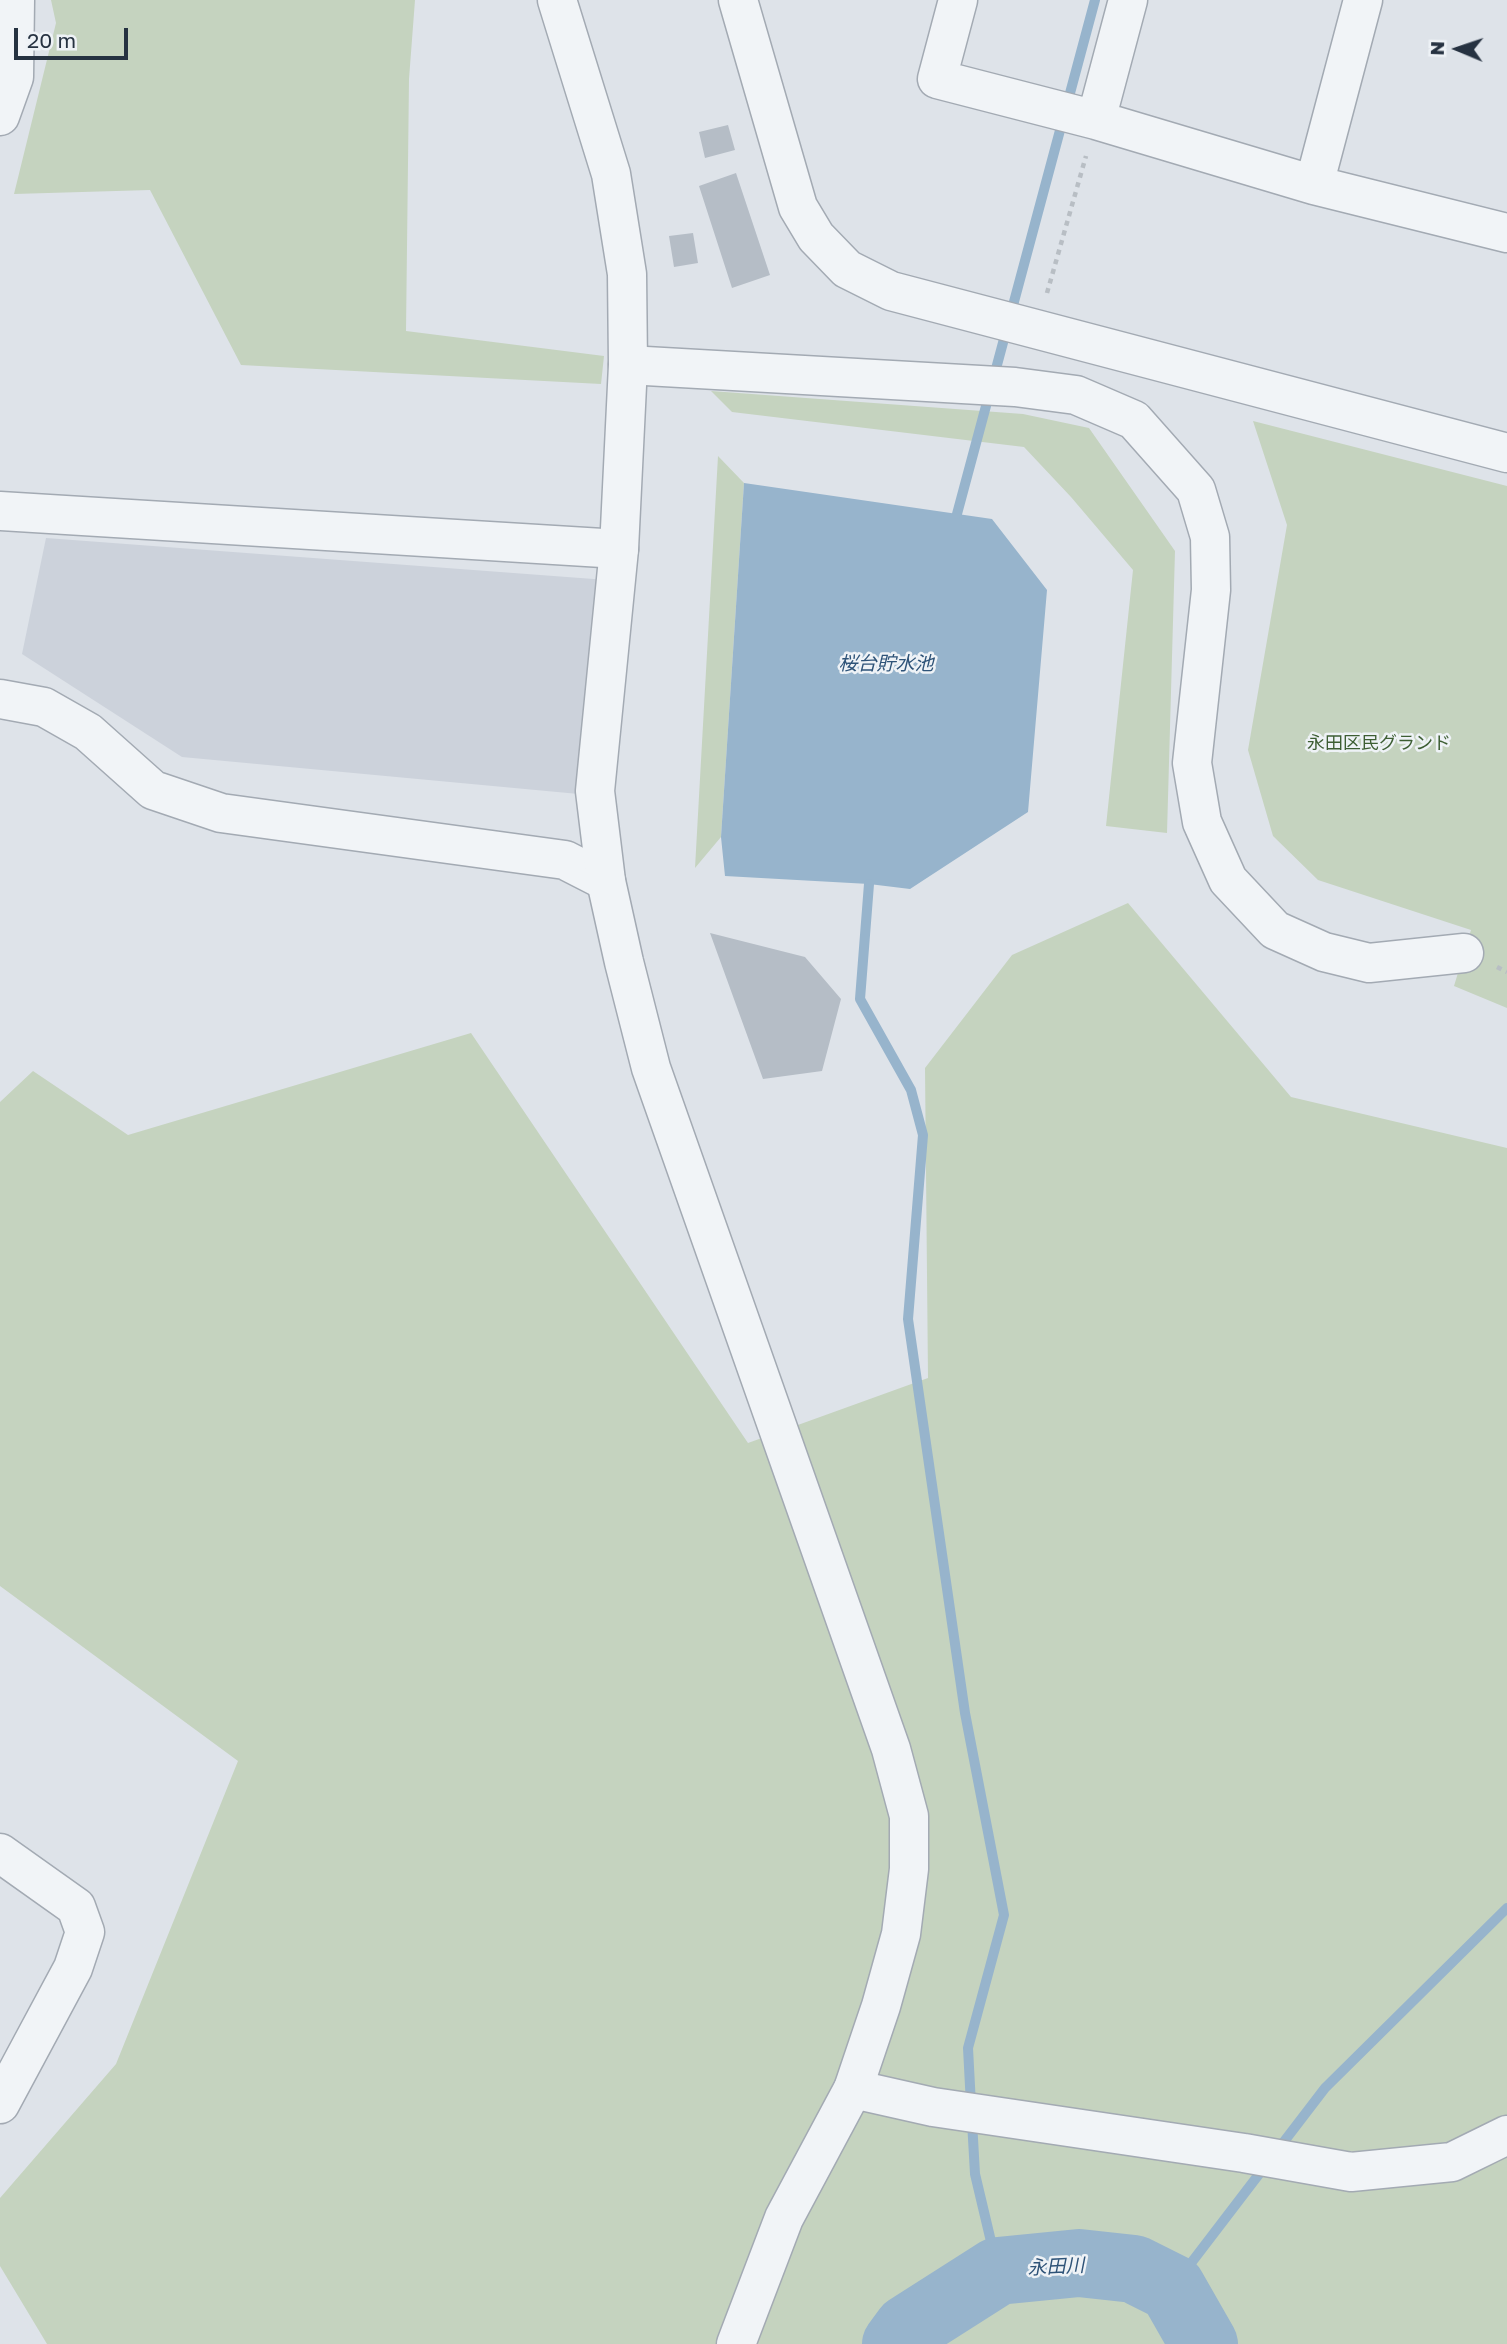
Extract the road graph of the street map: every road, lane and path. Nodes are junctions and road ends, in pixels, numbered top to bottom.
1 (15, 0) edge
2 (556, 0) edge
3 (738, 0) edge
4 (958, 0) edge
5 (1128, 0) edge
6 (1363, 0) edge
7 (0, 116) edge
8 (1096, 120) junction
9 (1314, 186) junction
10 (1507, 233) edge
11 (1037, 327) junction
12 (628, 365) junction
13 (1507, 453) edge
14 (0, 512) edge
15 (619, 549) junction
16 (0, 699) edge
17 (606, 881) junction
18 (1464, 953) dead end
19 (0, 1853) edge
20 (853, 2089) junction
21 (0, 2104) edge
22 (1507, 2135) edge
23 (736, 2344) edge

1 - 7 street
2 - 12 street
3 - 11 street
4 - 8 street
5 - 8 street
6 - 9 street
8 - 9 street
8 - 11 path
9 - 10 street
11 - 13 street
12 - 15 street
12 - 18 street
14 - 15 street
15 - 17 street
16 - 17 street
17 - 20 street
19 - 21 street
20 - 22 street
20 - 23 street

